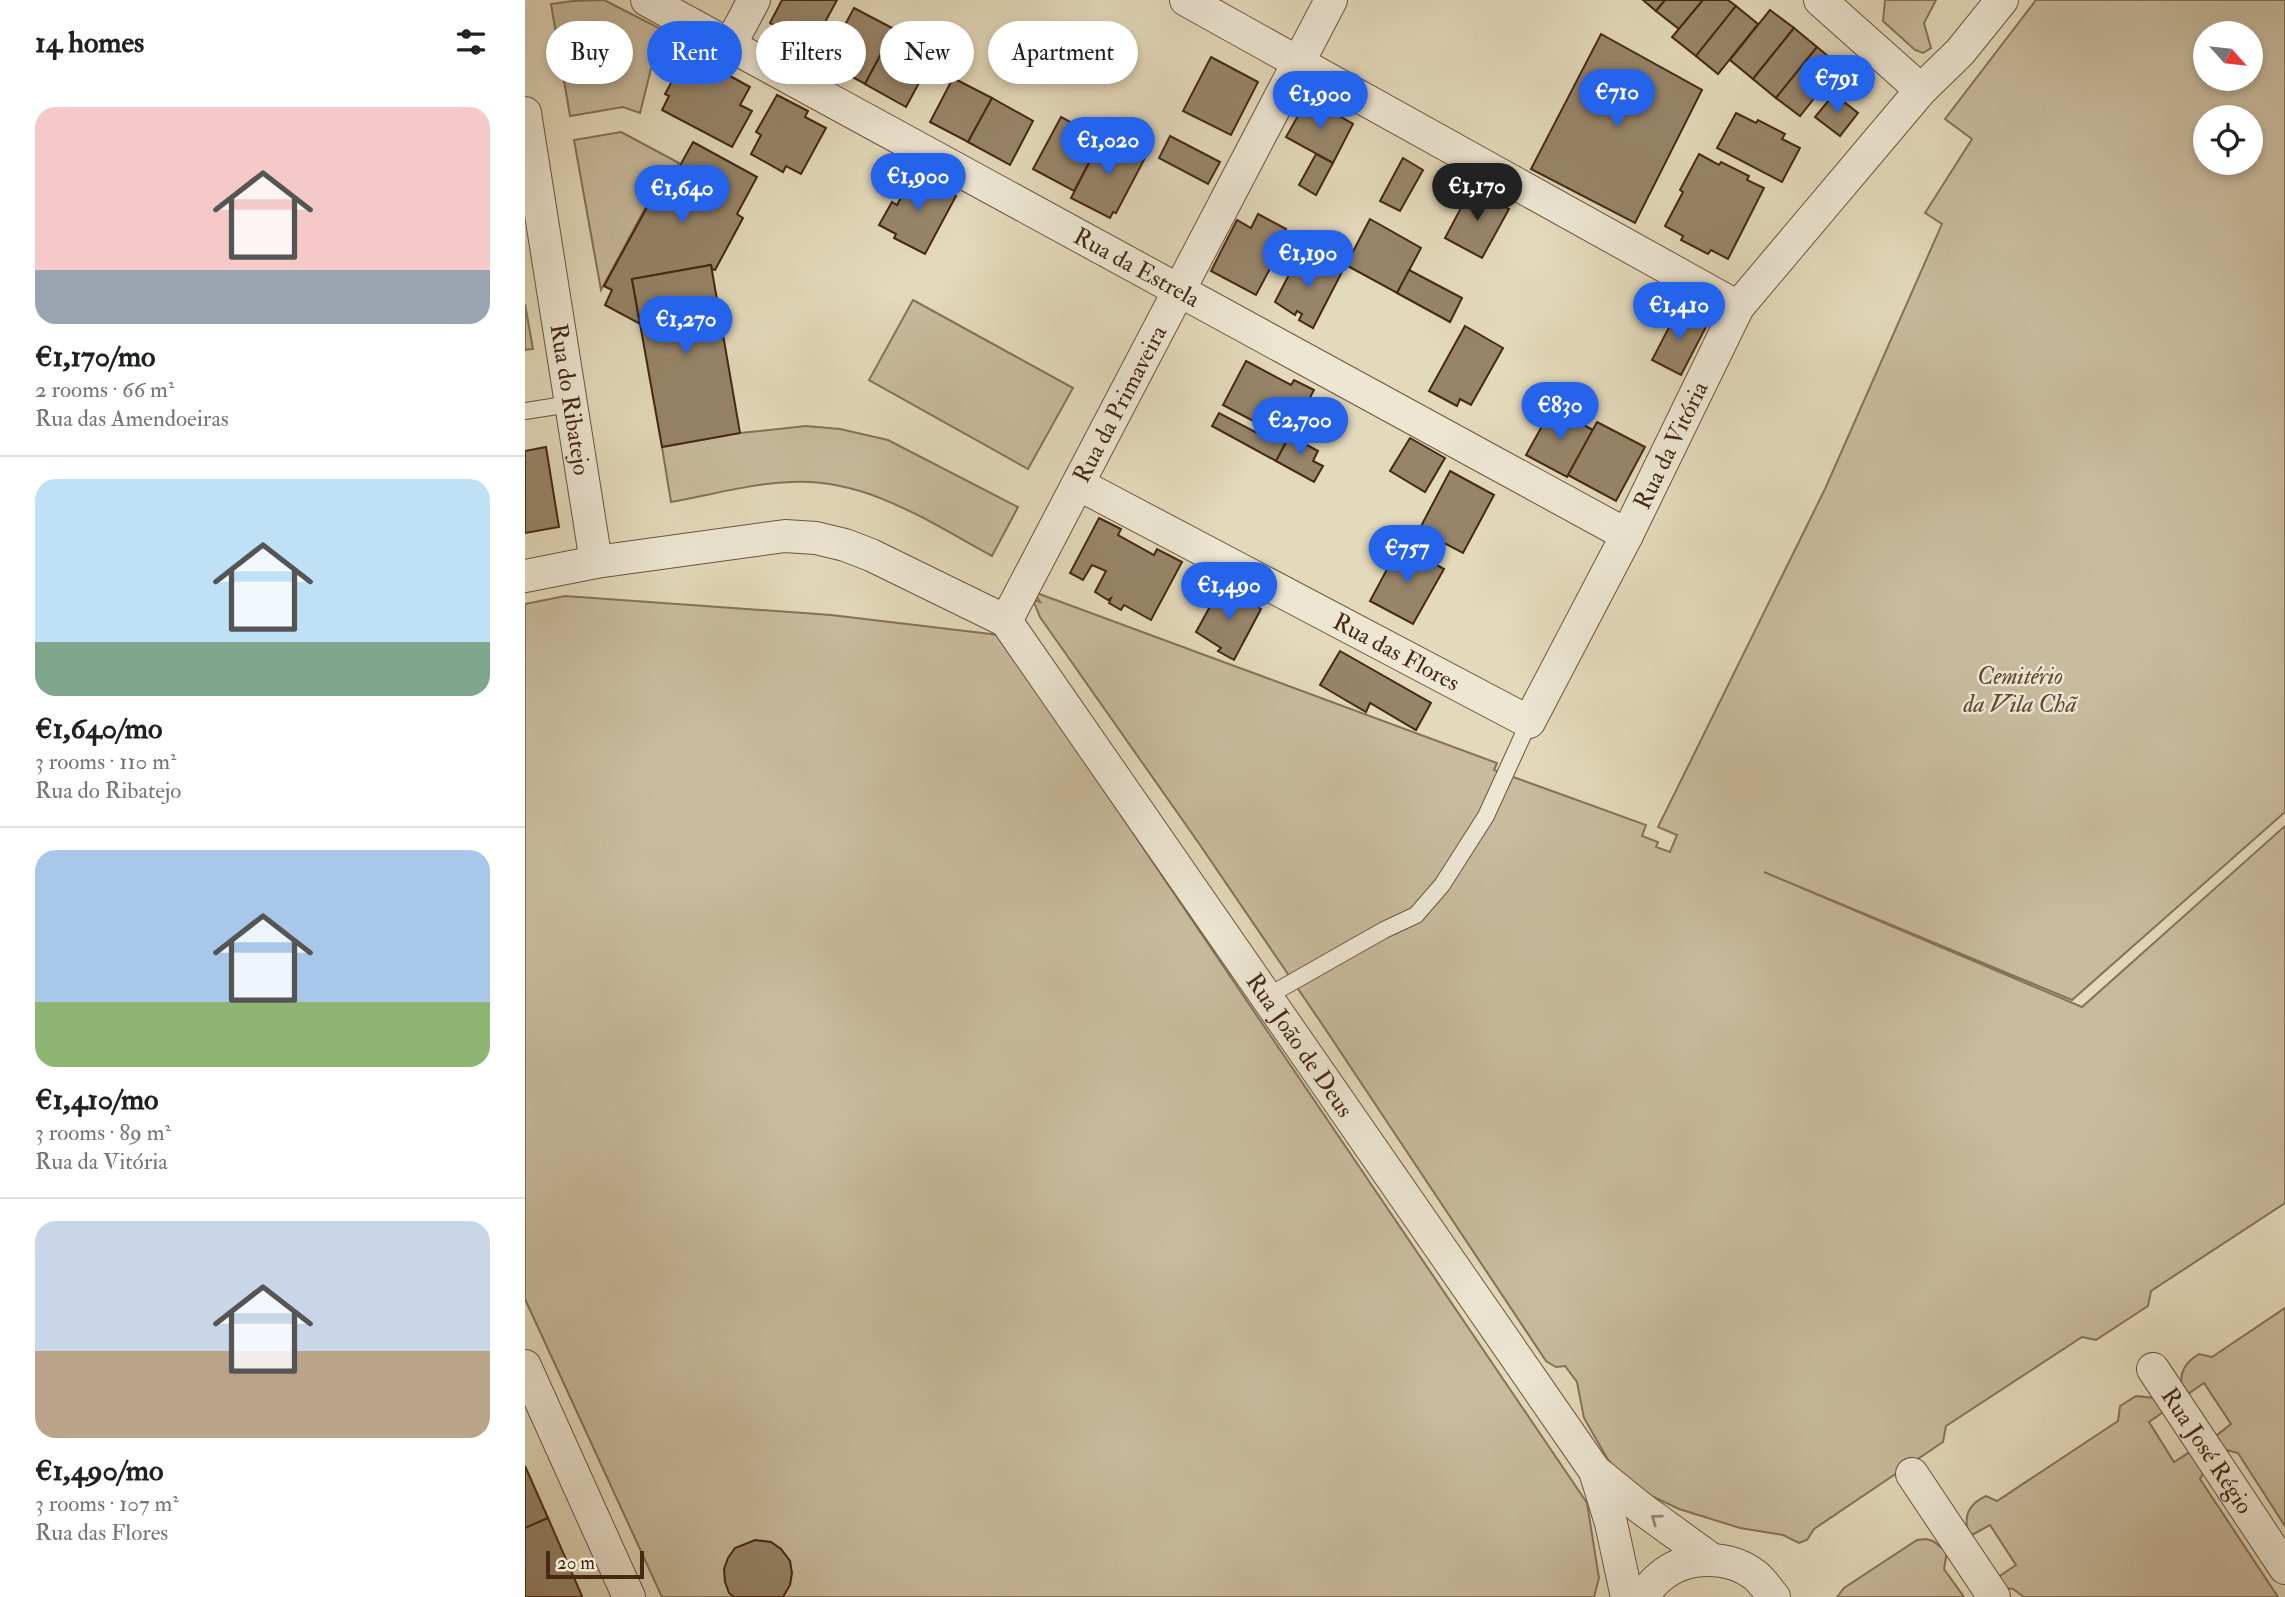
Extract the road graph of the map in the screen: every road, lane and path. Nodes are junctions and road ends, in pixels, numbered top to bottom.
1 (647, 0) edge
2 (754, 0) edge
3 (1186, 0) edge
4 (1331, 0) edge
5 (1820, 0) edge
6 (2002, 0) edge
7 (686, 21) edge
8 (742, 22) edge
9 (742, 52) edge
10 (1298, 62) junction
11 (1921, 90) junction
12 (525, 113) edge
13 (1180, 289) junction
14 (1738, 307) junction
15 (570, 404) junction
16 (525, 411) edge
17 (1078, 484) junction
18 (1627, 536) junction
19 (596, 562) junction
20 (525, 576) edge
21 (1006, 621) junction
22 (1529, 722) junction
23 (1266, 997) junction
24 (525, 1366) edge
25 (2153, 1369) dead end
26 (1595, 1471) junction
27 (1912, 1474) dead end
28 (1711, 1559) junction
29 (2285, 1568) edge
30 (629, 1597) edge
31 (1627, 1597) edge
32 (1642, 1597) edge
33 (1774, 1597) edge
34 (1994, 1597) edge

1 - 7 street, Rua da Estrela
2 - 8 street
3 - 10 street
4 - 10 street, Rua da Primaveira
5 - 11 street
6 - 11 street, Rua da Vitória
9 - 13 street, Rua da Estrela
10 - 13 street, Rua da Primaveira
10 - 14 street
11 - 14 street, Rua da Vitória
12 - 15 street, Rua do Ribatejo
13 - 17 street, Rua da Primaveira
13 - 18 street, Rua da Estrela
14 - 18 street, Rua da Vitória
15 - 16 lane
15 - 19 street, Rua do Ribatejo
17 - 21 street, Rua da Primaveira
17 - 22 street, Rua das Flores
18 - 22 street, Rua da Vitória
19 - 20 street
19 - 21 street
21 - 23 street, Rua João de Deus
22 - 23 lane
23 - 26 street, Rua João de Deus
24 - 30 street
25 - 29 street, Rua José Régio
28 -> 26 street, Rua João de Deus
26 - 31 street, Rua João de Deus
27 - 34 street
28 - 32 street
28 - 33 street

